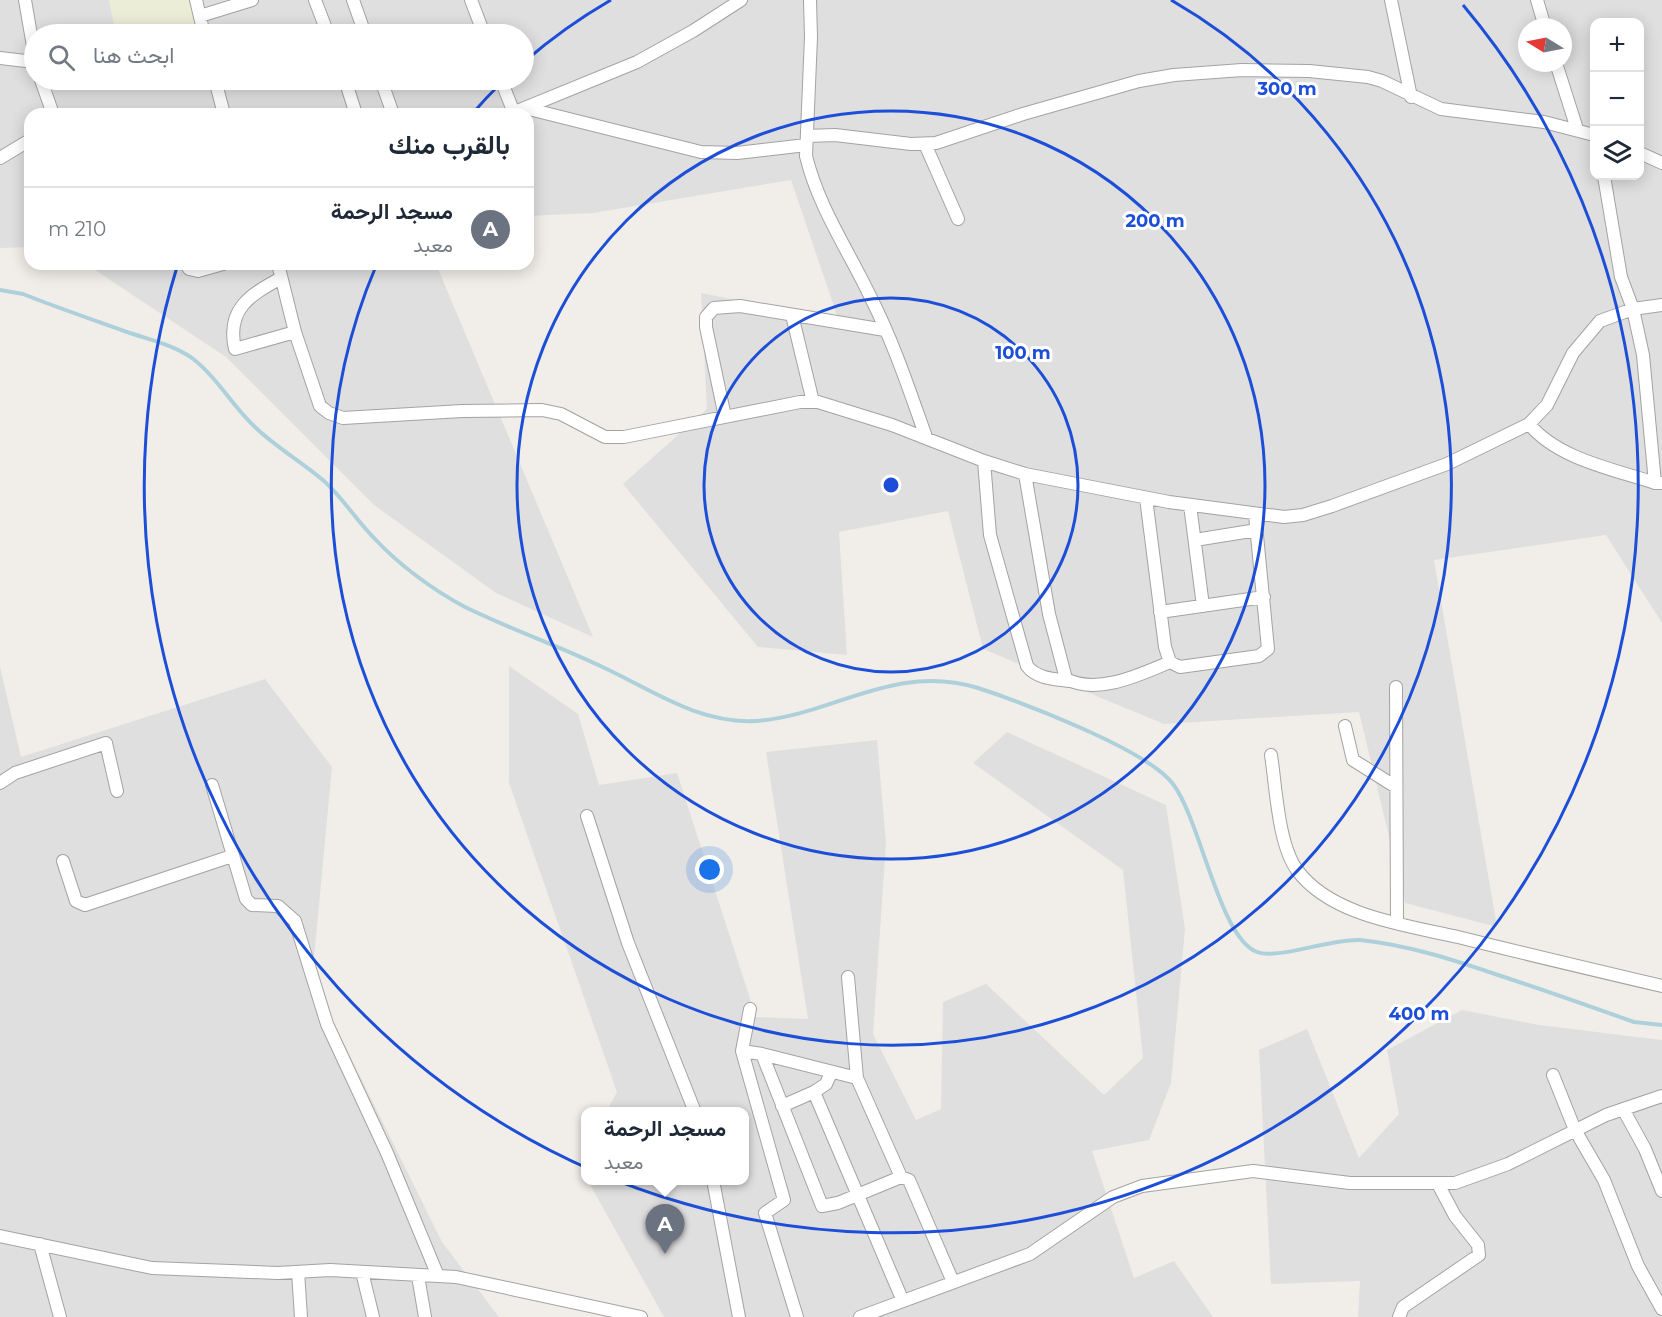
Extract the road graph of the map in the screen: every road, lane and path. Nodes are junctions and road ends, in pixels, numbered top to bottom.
1 (25, 0) edge
2 (196, 0) edge
3 (251, 0) edge
4 (315, 0) edge
5 (353, 0) edge
6 (471, 0) edge
7 (741, 0) edge
8 (810, 0) edge
9 (1391, 0) edge
10 (1537, 0) edge
11 (200, 16) junction
12 (1542, 18) edge
13 (29, 24) edge
14 (202, 24) edge
15 (324, 24) edge
16 (361, 24) edge
17 (480, 24) edge
18 (0, 58) edge
19 (24, 61) edge
20 (1559, 72) edge
21 (45, 90) edge
22 (218, 90) edge
23 (348, 90) edge
24 (385, 90) edge
25 (506, 90) edge
26 (1411, 97) junction
27 (51, 108) edge
28 (222, 108) edge
29 (354, 108) edge
30 (391, 108) edge
31 (514, 108) edge
32 (526, 108) edge
33 (534, 116) edge
34 (1577, 129) junction
35 (1590, 134) edge
36 (807, 141) junction
37 (24, 144) edge
38 (925, 144) junction
39 (1644, 155) edge
40 (0, 158) edge
41 (1662, 163) edge
42 (1605, 180) edge
43 (958, 219) dead end
44 (279, 270) edge
45 (281, 278) junction
46 (1662, 305) edge
47 (1633, 309) junction
48 (792, 315) junction
49 (885, 330) junction
50 (295, 332) junction
51 (813, 402) junction
52 (724, 417) junction
53 (1529, 424) junction
54 (926, 437) junction
55 (984, 461) junction
56 (1025, 474) junction
57 (1658, 483) edge
58 (1146, 498) junction
59 (1191, 505) junction
60 (1255, 515) junction
61 (1257, 530) junction
62 (1195, 540) junction
63 (1264, 597) junction
64 (1203, 606) junction
65 (1160, 612) junction
66 (1170, 662) junction
67 (1070, 681) junction
68 (1396, 687) dead end
69 (1345, 726) dead end
70 (1271, 755) dead end
71 (0, 783) edge
72 (212, 785) dead end
73 (1396, 787) junction
74 (117, 791) dead end
75 (587, 816) dead end
76 (232, 856) junction
77 (63, 861) dead end
78 (1397, 922) junction
79 (848, 977) dead end
80 (1662, 986) edge
81 (750, 1009) dead end
82 (742, 1051) junction
83 (762, 1054) junction
84 (831, 1072) junction
85 (1553, 1075) dead end
86 (857, 1078) junction
87 (814, 1092) junction
88 (1662, 1096) edge
89 (782, 1106) junction
90 (693, 1107) edge
91 (1623, 1109) junction
92 (1575, 1130) junction
93 (901, 1177) junction
94 (1438, 1184) junction
95 (713, 1185) edge
96 (1662, 1191) edge
97 (857, 1196) junction
98 (0, 1236) edge
99 (40, 1244) junction
100 (298, 1272) junction
101 (362, 1272) junction
102 (418, 1276) junction
103 (438, 1276) junction
104 (953, 1282) junction
105 (902, 1299) junction
106 (1662, 1309) edge
107 (868, 1316) edge
108 (60, 1317) edge
109 (301, 1317) edge
110 (374, 1317) edge
111 (425, 1317) edge
112 (641, 1317) edge
113 (739, 1317) edge
114 (797, 1317) edge
115 (1400, 1317) edge

1 - 13 street
2 - 11 street
3 - 11 street
4 - 15 street
5 - 16 street
6 - 17 street
7 - 32 street
8 - 36 street
9 - 26 street
10 - 12 street
11 - 14 street
18 - 19 street
20 - 34 street
21 - 27 street
22 - 28 street
23 - 29 street
24 - 30 street
25 - 31 street
26 - 34 street
26 - 38 street
33 - 36 street
34 - 35 street
36 - 38 street
36 - 49 street
37 - 40 street
38 - 43 street
39 - 41 street
42 - 47 street
44 - 45 street
45 - 50 street
45 - 50 street
46 - 47 street
47 - 53 street
47 - 57 street
48 - 49 street
48 - 51 street
48 - 52 street
49 - 54 street
50 - 52 street
51 - 52 street
51 - 54 street
53 - 57 street
53 - 60 street
54 - 55 street
55 - 56 street
55 - 67 street
56 - 58 street
56 - 67 street
58 - 59 street
58 - 65 street
59 - 60 street
59 - 62 street
60 - 61 street
61 - 62 street
61 - 63 street
62 - 64 street
63 - 64 street
63 - 66 street
64 - 65 street
65 - 66 street
66 - 67 street
68 - 73 street
69 - 73 street
70 - 78 street
71 - 74 street
72 - 76 street
73 - 78 street
75 - 90 street
76 - 77 street
76 - 103 street
78 - 80 street
79 - 86 street
81 - 82 street
82 - 83 street
82 - 114 street
83 - 84 street
83 - 89 street
84 - 86 street
84 - 87 street
85 - 92 street
86 - 93 street
87 - 89 street
87 - 97 street
88 - 91 street
89 - 97 street
91 - 92 street
91 - 96 street
92 - 94 street
92 - 106 street
93 - 97 street
93 - 104 street
94 - 104 street
94 - 115 street
95 - 113 street
97 - 105 street
98 - 99 street
99 - 100 street
99 - 108 street
100 - 101 street
100 - 109 street
101 - 102 street
101 - 110 street
102 - 103 street
102 - 111 street
103 - 112 street
104 - 105 street
105 - 107 street

